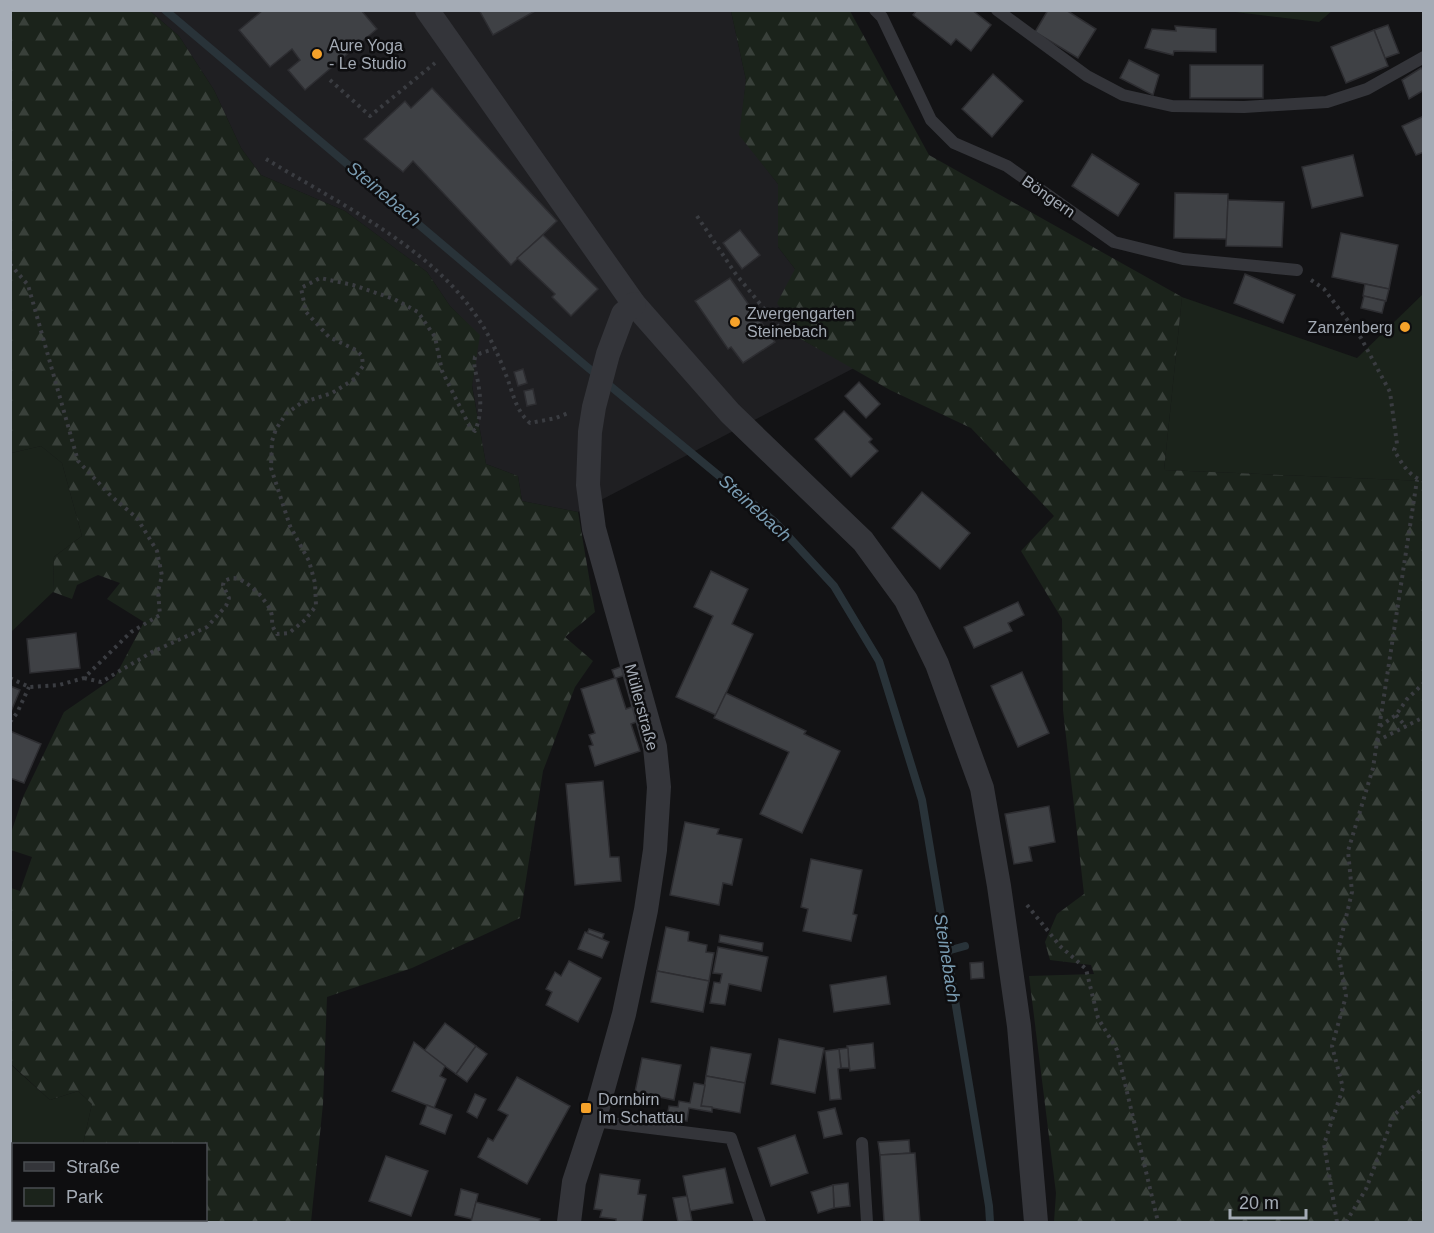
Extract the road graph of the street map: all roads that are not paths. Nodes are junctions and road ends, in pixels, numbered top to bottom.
1 (427, 10) edge
2 (875, 10) edge
3 (997, 10) edge
4 (1424, 57) edge
5 (1297, 270) road end
6 (634, 304) junction
7 (594, 1121) junction
8 (862, 1143) dead end
9 (568, 1222) edge
10 (760, 1222) edge
11 (867, 1222) edge
12 (1036, 1222) edge

1 - 6 street
2 - 5 lane, Böngern
3 - 4 lane
6 - 7 street, Müllerstraße
6 - 12 street
7 - 9 street, Müllerstraße
7 - 10 lane
8 - 11 lane

